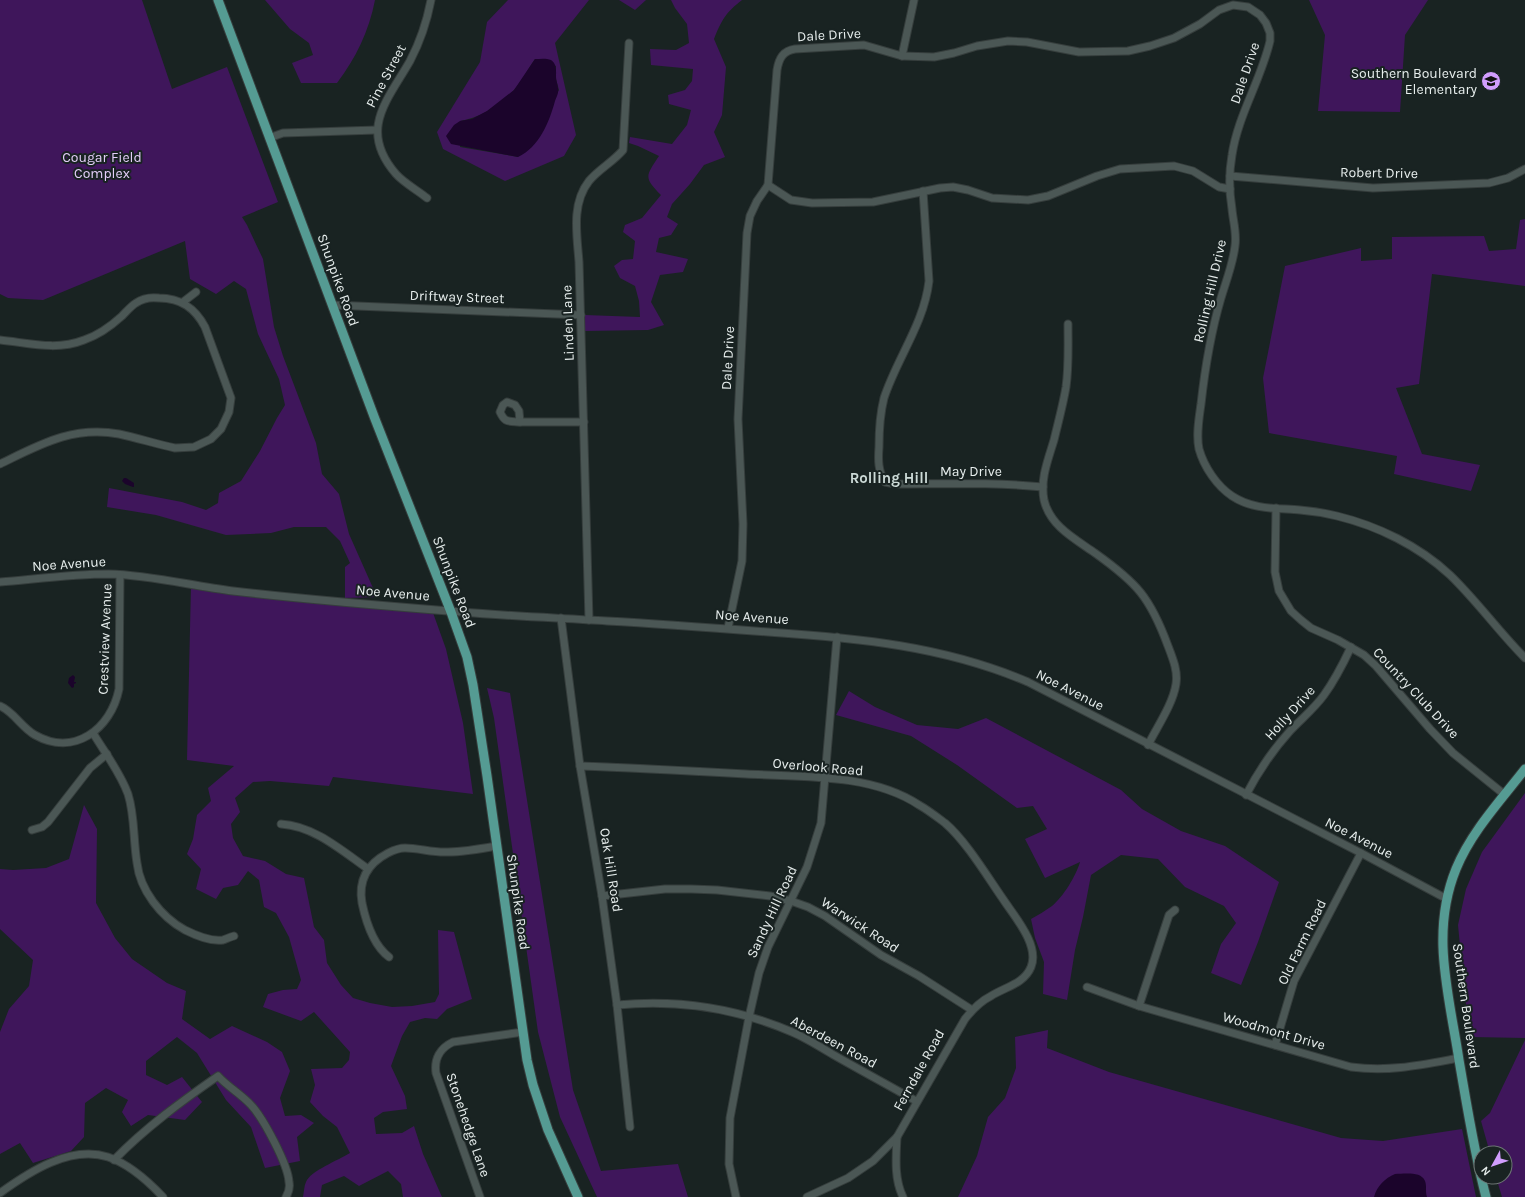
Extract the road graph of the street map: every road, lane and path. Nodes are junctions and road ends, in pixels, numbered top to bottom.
1 (218, 0) edge
2 (431, 0) edge
3 (914, 0) edge
4 (1221, 0) edge
5 (1222, 9) junction
6 (629, 43) dead end
7 (902, 56) junction
8 (377, 130) junction
9 (269, 138) junction
10 (1525, 169) edge
11 (1230, 176) junction
12 (768, 185) junction
13 (1230, 189) junction
14 (923, 191) junction
15 (427, 198) dead end
16 (196, 292) dead end
17 (182, 302) junction
18 (332, 305) junction
19 (581, 315) junction
20 (1068, 324) dead end
21 (0, 340) edge
22 (520, 422) dead end
23 (584, 422) junction
24 (0, 464) edge
25 (1043, 487) junction
26 (1276, 508) junction
27 (120, 575) junction
28 (0, 582) edge
29 (452, 612) junction
30 (561, 618) junction
31 (589, 620) junction
32 (728, 628) junction
33 (837, 637) junction
34 (1351, 647) junction
35 (1525, 658) edge
36 (0, 706) edge
37 (93, 733) junction
38 (1148, 745) junction
39 (107, 754) junction
40 (580, 766) junction
41 (1525, 769) edge
42 (825, 778) junction
43 (1246, 794) junction
44 (1505, 795) junction
45 (281, 824) dead end
46 (32, 830) dead end
47 (496, 846) junction
48 (1361, 853) junction
49 (368, 869) junction
50 (602, 896) junction
51 (1447, 899) junction
52 (791, 901) junction
53 (1175, 910) dead end
54 (234, 936) dead end
55 (1030, 942) joint
56 (389, 957) dead end
57 (1087, 987) dead end
58 (617, 1005) junction
59 (1139, 1006) junction
60 (972, 1010) junction
61 (749, 1017) junction
62 (522, 1032) junction
63 (1275, 1045) junction
64 (1459, 1058) junction
65 (916, 1101) junction
66 (630, 1127) dead end
67 (896, 1137) junction
68 (114, 1160) junction
69 (0, 1193) edge
70 (288, 1194) edge
71 (4, 1197) edge
72 (162, 1197) edge
73 (480, 1197) edge
74 (578, 1197) edge
75 (736, 1197) edge
76 (806, 1197) edge
77 (902, 1197) edge
78 (1486, 1197) edge

1 - 9 main road, Shunpike Road
2 - 8 street, Pine Street
3 - 7 street
4 - 5 street
5 - 7 street, Dale Drive
5 - 11 street, Dale Drive
6 - 19 street, Linden Lane
7 - 12 street, Dale Drive
8 - 9 street, Pine Street
8 - 15 street
9 - 18 main road, Shunpike Road
10 - 11 street, Robert Drive
11 - 13 street, Dale Drive
12 - 14 street
12 - 32 street, Dale Drive
13 - 14 street
13 - 26 street, Rolling Hill Drive
14 - 25 street, May Drive
16 - 17 street
17 - 21 street
17 - 24 street
18 - 19 street, Driftway Street
18 - 29 main road, Shunpike Road
19 - 23 street, Linden Lane
20 - 25 street
22 - 23 street
23 - 31 street, Linden Lane
25 - 38 street
26 - 34 street, Country Club Drive
26 - 35 street, Rolling Hill Drive
27 - 28 street, Noe Avenue
27 - 29 street, Noe Avenue
27 - 37 street, Crestview Avenue
29 - 30 street, Noe Avenue
29 - 47 main road, Shunpike Road
30 - 31 street, Noe Avenue
30 - 40 street, Oak Hill Road
31 - 32 street, Noe Avenue
32 - 33 street, Noe Avenue
33 - 38 street, Noe Avenue
33 - 42 street, Sandy Hill Road
34 - 43 street, Holly Drive
34 - 44 street, Country Club Drive
36 - 37 street, Crestview Avenue
37 - 39 street
38 - 43 street, Noe Avenue
39 - 46 street
39 - 54 street
40 - 42 street, Overlook Road
40 - 50 street, Oak Hill Road
41 - 44 main road, Southern Boulevard
42 - 52 street, Sandy Hill Road
42 - 55 street, Overlook Road
43 - 48 street, Noe Avenue
44 - 51 main road, Southern Boulevard
45 - 49 street
47 - 49 street
47 - 62 main road, Shunpike Road
48 - 51 street, Noe Avenue
48 - 63 street, Old Farm Road
49 - 56 street
50 - 52 street, Warwick Road
50 - 58 street, Oak Hill Road
51 - 64 main road, Southern Boulevard
52 - 60 street, Warwick Road
52 - 61 street, Sandy Hill Road
53 - 59 street
55 - 60 street, Ferndale Road
57 - 59 street, Woodmont Drive
58 - 61 street, Aberdeen Road
58 - 66 street, Oak Hill Road
59 - 63 street, Woodmont Drive
60 - 65 street, Ferndale Road
61 - 65 street, Aberdeen Road
61 - 75 street, Sandy Hill Road
62 - 73 street, Stonehedge Lane
62 - 74 main road, Shunpike Road
63 - 64 street, Woodmont Drive
64 - 78 main road, Southern Boulevard
65 - 67 street, Ferndale Road
67 - 76 street, Ferndale Road
67 - 77 street
68 - 69 street
68 - 70 street
68 - 72 street
69 - 71 street

